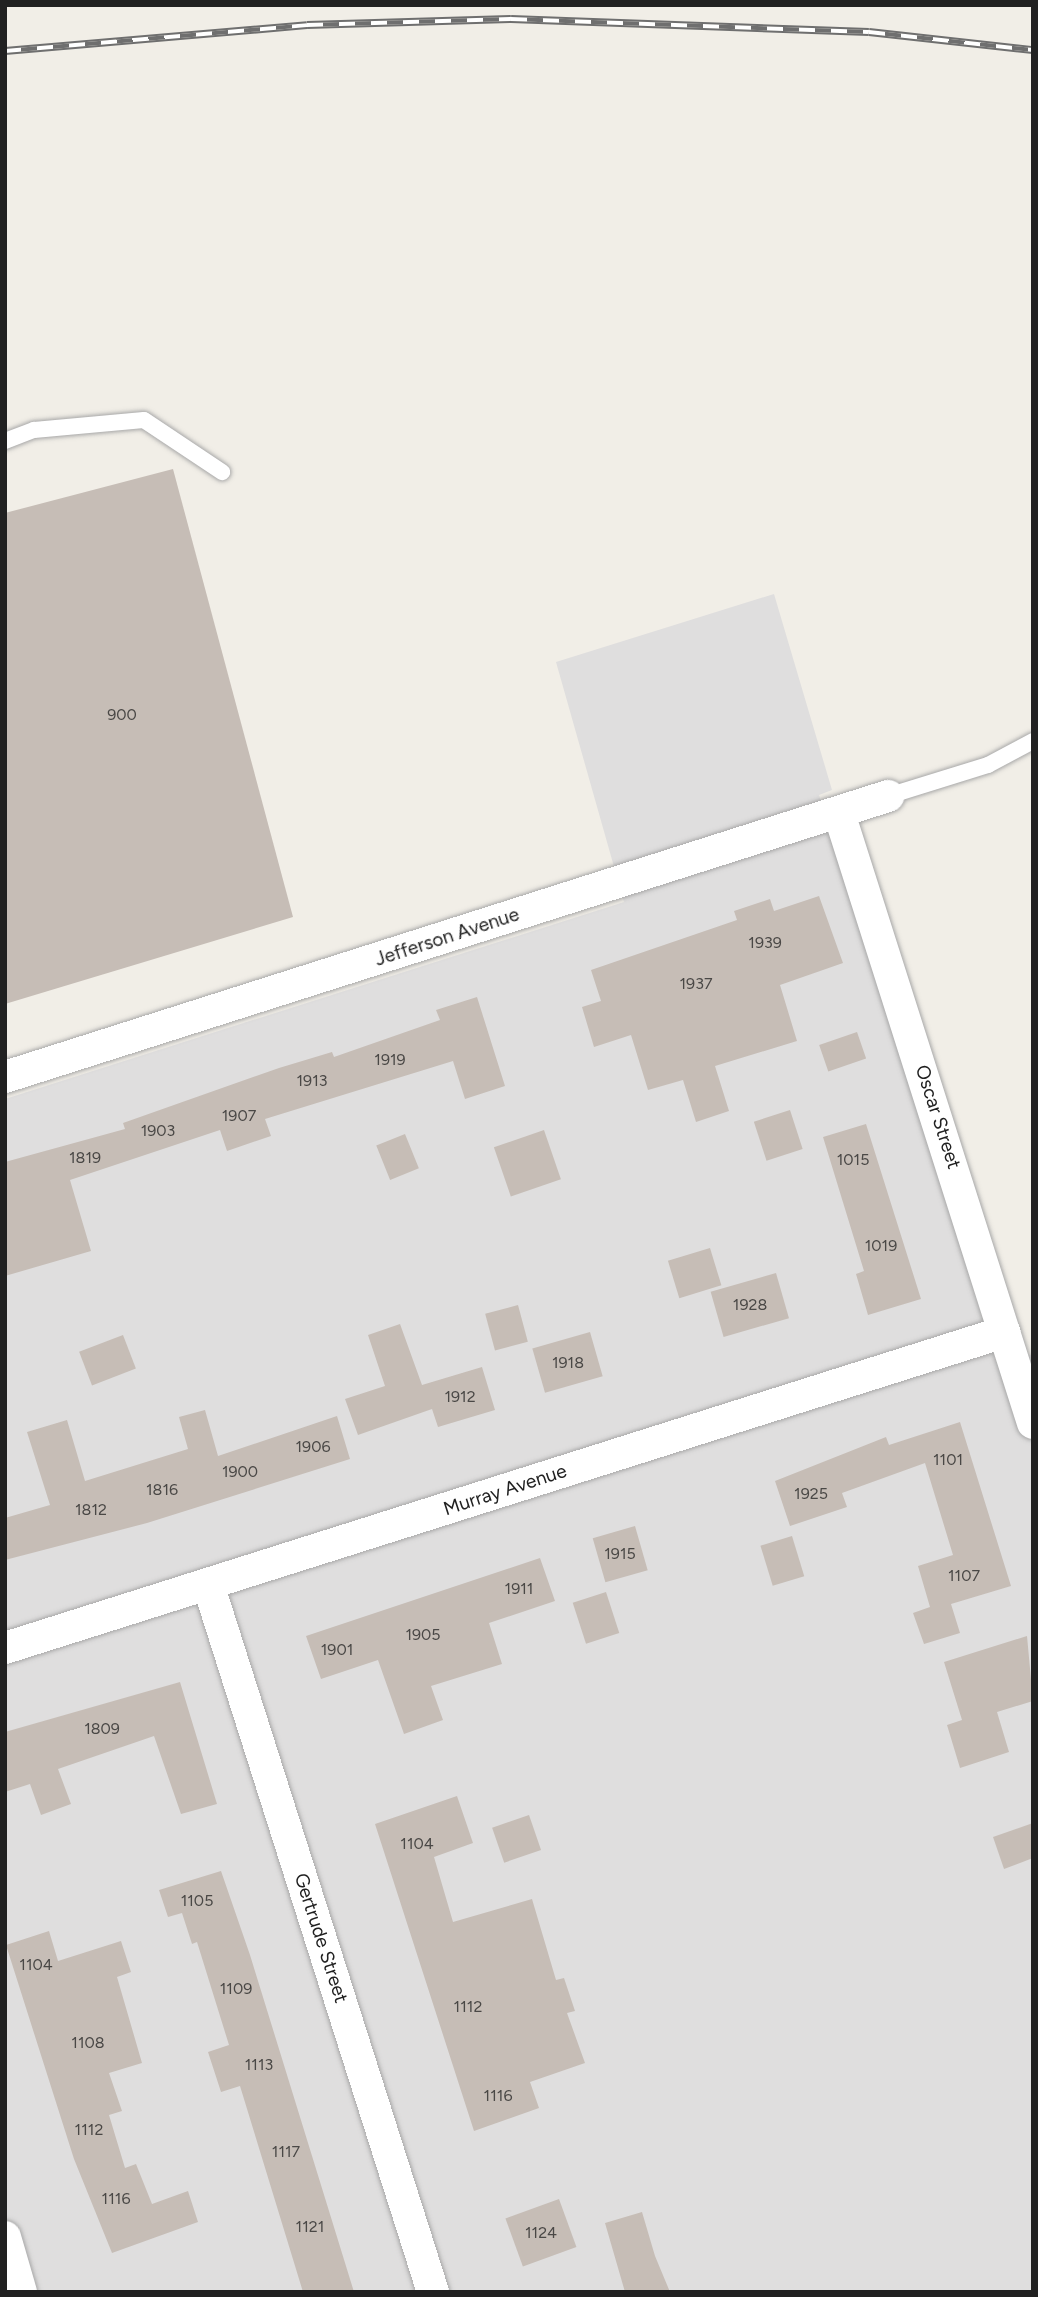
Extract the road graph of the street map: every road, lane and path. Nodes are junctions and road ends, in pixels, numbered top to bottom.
1 (5, 440) edge
2 (222, 472) dead end
3 (1033, 741) edge
4 (888, 796) joint
5 (839, 813) junction
6 (5, 1077) edge
7 (1004, 1332) junction
8 (1033, 1423) edge
9 (208, 1584) junction
10 (5, 1648) edge
11 (5, 2237) edge
12 (21, 2292) edge
13 (433, 2292) edge

1 - 2 lane
3 - 4 lane
4 - 5 street, Jefferson Avenue
5 - 6 street, Jefferson Avenue
5 - 7 street, Oscar Street
7 - 8 street, Oscar Street
7 - 9 street, Murray Avenue
9 - 10 street, Murray Avenue
9 - 13 street, Gertrude Street
11 - 12 street

